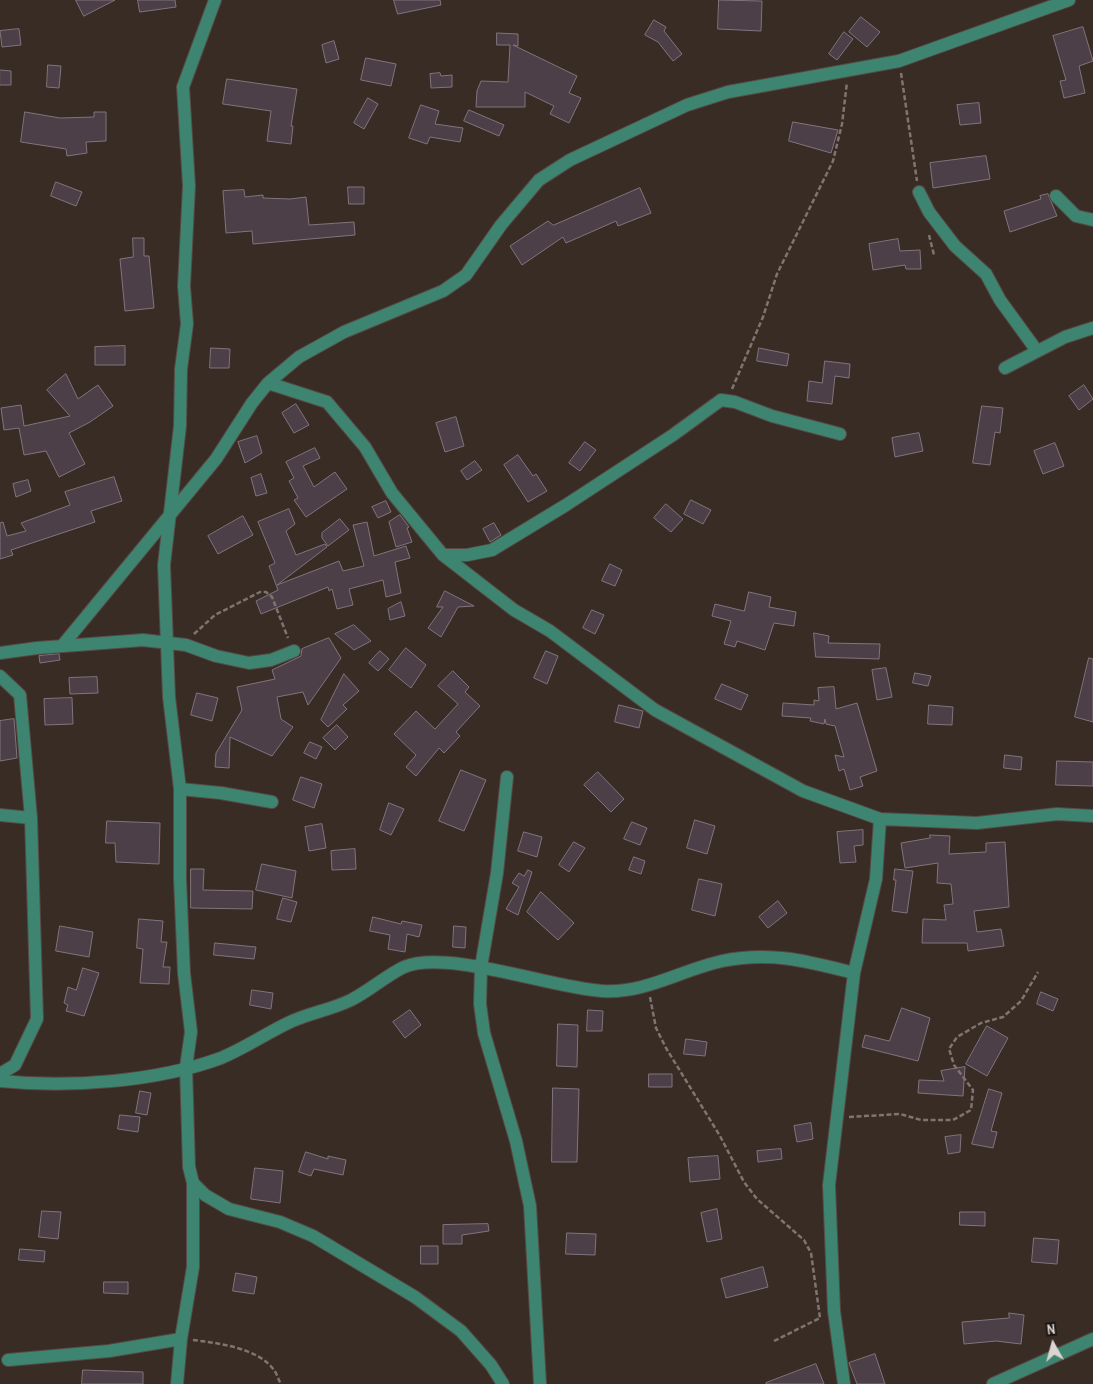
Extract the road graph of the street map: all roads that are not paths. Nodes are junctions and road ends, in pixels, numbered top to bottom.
1 (215, 0) edge
2 (1069, 0) edge
3 (919, 192) road end
4 (1056, 196) dead end
5 (1093, 220) edge
6 (1093, 328) edge
7 (1037, 351) junction
8 (1005, 368) dead end
9 (268, 382) junction
10 (840, 434) dead end
11 (168, 515) junction
12 (443, 556) junction
13 (168, 643) junction
14 (62, 646) junction
15 (294, 651) road end
16 (0, 653) edge
17 (0, 676) edge
18 (507, 777) dead end
19 (180, 789) junction
20 (272, 802) dead end
21 (0, 815) edge
22 (1093, 816) edge
23 (31, 818) junction
24 (880, 819) junction
25 (481, 967) junction
26 (854, 973) junction
27 (186, 1067) junction
28 (0, 1074) edge
29 (0, 1081) edge
30 (193, 1183) junction
31 (181, 1339) junction
32 (1093, 1339) edge
33 (8, 1360) dead end
34 (177, 1384) edge
35 (503, 1384) edge
36 (540, 1384) edge
37 (844, 1384) edge
38 (992, 1384) edge

1 - 11 street
2 - 9 street
3 - 7 street
4 - 5 street
6 - 7 street
7 - 8 street
9 - 11 street
9 - 12 street
10 - 12 street
11 - 13 street
11 - 14 street
12 - 24 street
13 - 14 street
13 - 15 street
13 - 19 street
14 - 16 street
17 - 23 street
18 - 25 street
19 - 20 street
19 - 27 street
21 - 23 street
22 - 24 street
23 - 28 street
24 - 26 street
25 - 26 street
25 - 27 street
25 - 36 street
26 - 37 street
27 - 29 street
27 - 30 street
30 - 31 street
30 - 35 street
31 - 33 street
31 - 34 street
32 - 38 street

